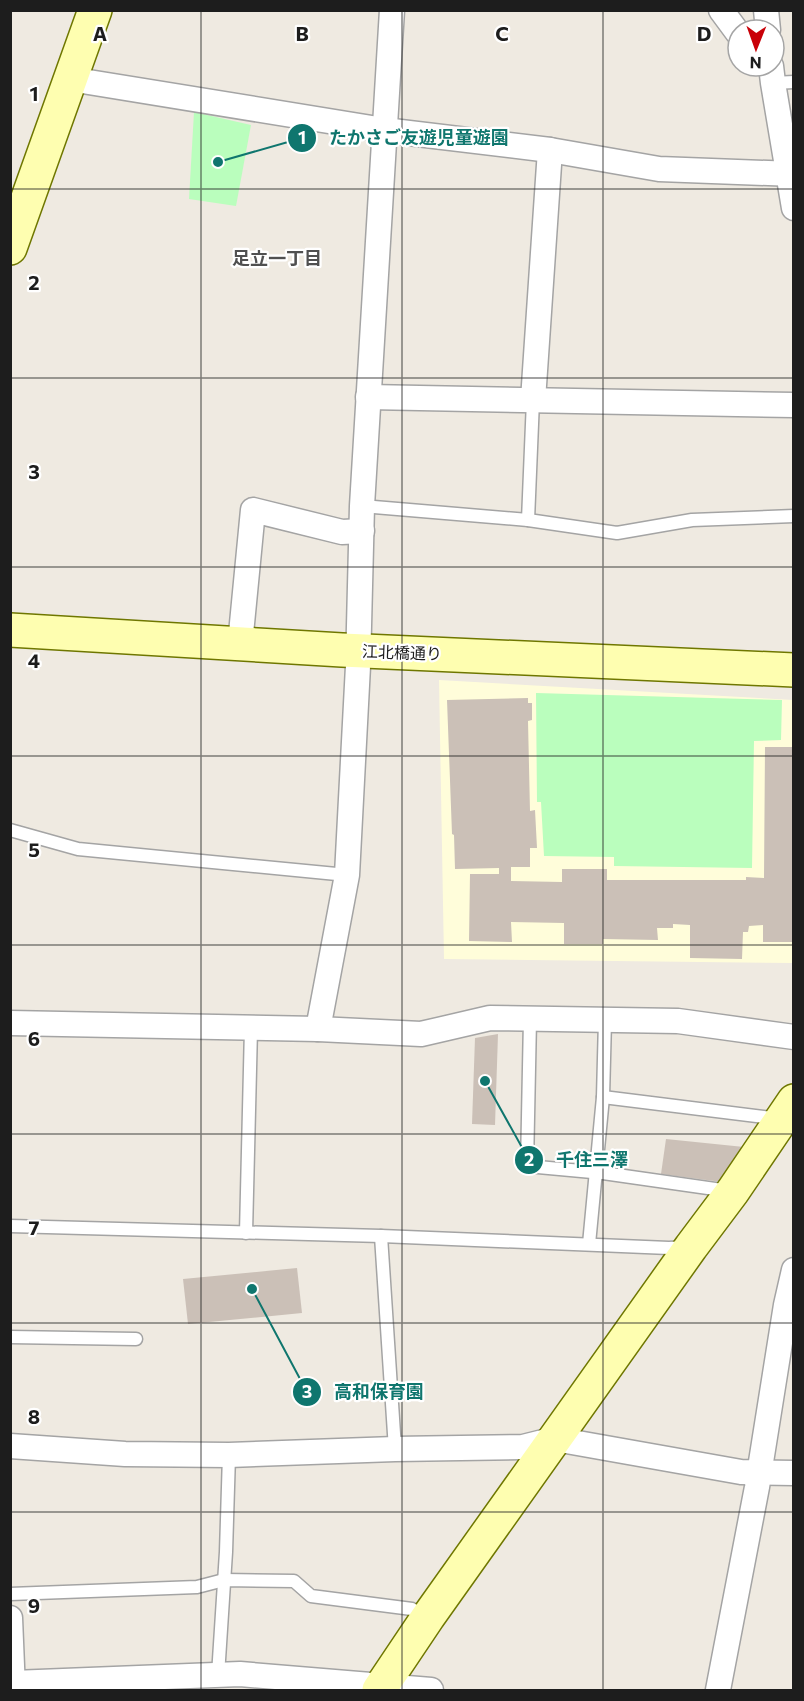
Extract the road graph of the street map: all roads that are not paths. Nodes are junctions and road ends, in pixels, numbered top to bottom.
1 (95, 10) edge
2 (392, 10) edge
3 (776, 78) edge
4 (70, 79) junction
5 (384, 130) junction
6 (550, 150) junction
7 (791, 174) edge
8 (794, 208) edge
9 (13, 234) edge
10 (368, 397) junction
11 (533, 400) junction
12 (794, 405) edge
13 (362, 506) junction
14 (794, 516) edge
15 (528, 520) junction
16 (362, 531) junction
17 (10, 630) edge
18 (240, 644) junction
19 (358, 651) junction
20 (794, 670) edge
21 (10, 830) edge
22 (346, 875) junction
23 (530, 1018) junction
24 (605, 1020) junction
25 (10, 1023) edge
26 (251, 1028) junction
27 (318, 1029) junction
28 (794, 1037) edge
29 (603, 1097) junction
30 (787, 1110) edge
31 (597, 1172) junction
32 (734, 1191) junction
33 (10, 1226) edge
34 (246, 1233) junction
35 (381, 1236) junction
36 (589, 1244) junction
37 (691, 1247) junction
38 (794, 1270) edge
39 (10, 1337) edge
40 (136, 1339) dead end
41 (555, 1439) junction
42 (10, 1446) edge
43 (395, 1449) junction
44 (229, 1455) junction
45 (760, 1471) junction
46 (794, 1473) edge
47 (224, 1580) junction
48 (10, 1594) edge
49 (428, 1617) junction
50 (10, 1618) edge
51 (11, 1633) edge
52 (218, 1675) junction
53 (13, 1687) edge
54 (380, 1688) edge
55 (431, 1690) edge
56 (718, 1690) edge

1 - 4 street
2 - 5 street
3 - 7 street
4 - 5 street
4 - 9 street
5 - 6 street
5 - 10 street
6 - 7 street
6 - 11 street
7 - 8 street
10 - 11 street
10 - 13 street
11 - 12 street
11 - 15 lane
13 - 15 lane
13 - 16 street
14 - 15 lane
16 - 18 street
16 - 19 street
17 - 18 street, 江北橋通り
18 - 19 street, 江北橋通り
19 - 20 street, 江北橋通り
19 - 22 street
21 - 22 lane
22 - 27 street
23 - 24 street
23 - 27 street
23 - 31 lane
24 - 28 street
24 - 29 lane
25 - 26 street
26 - 27 street
26 - 34 lane
29 - 30 lane
29 - 31 lane
30 - 32 street
31 - 32 lane
31 - 36 lane
32 - 37 street
33 - 34 lane
34 - 35 lane
35 - 36 lane
35 - 43 lane
36 - 37 lane
37 - 41 street
38 - 45 street
39 - 40 lane
41 - 43 street
41 - 45 street
41 - 49 street
42 - 44 street
43 - 44 street
44 - 47 lane
45 - 46 street
45 - 56 street
47 - 48 lane
47 - 49 lane
47 - 52 lane
49 - 54 street
50 - 51 street
51 - 53 street
52 - 53 street
52 - 54 street
54 - 55 street

